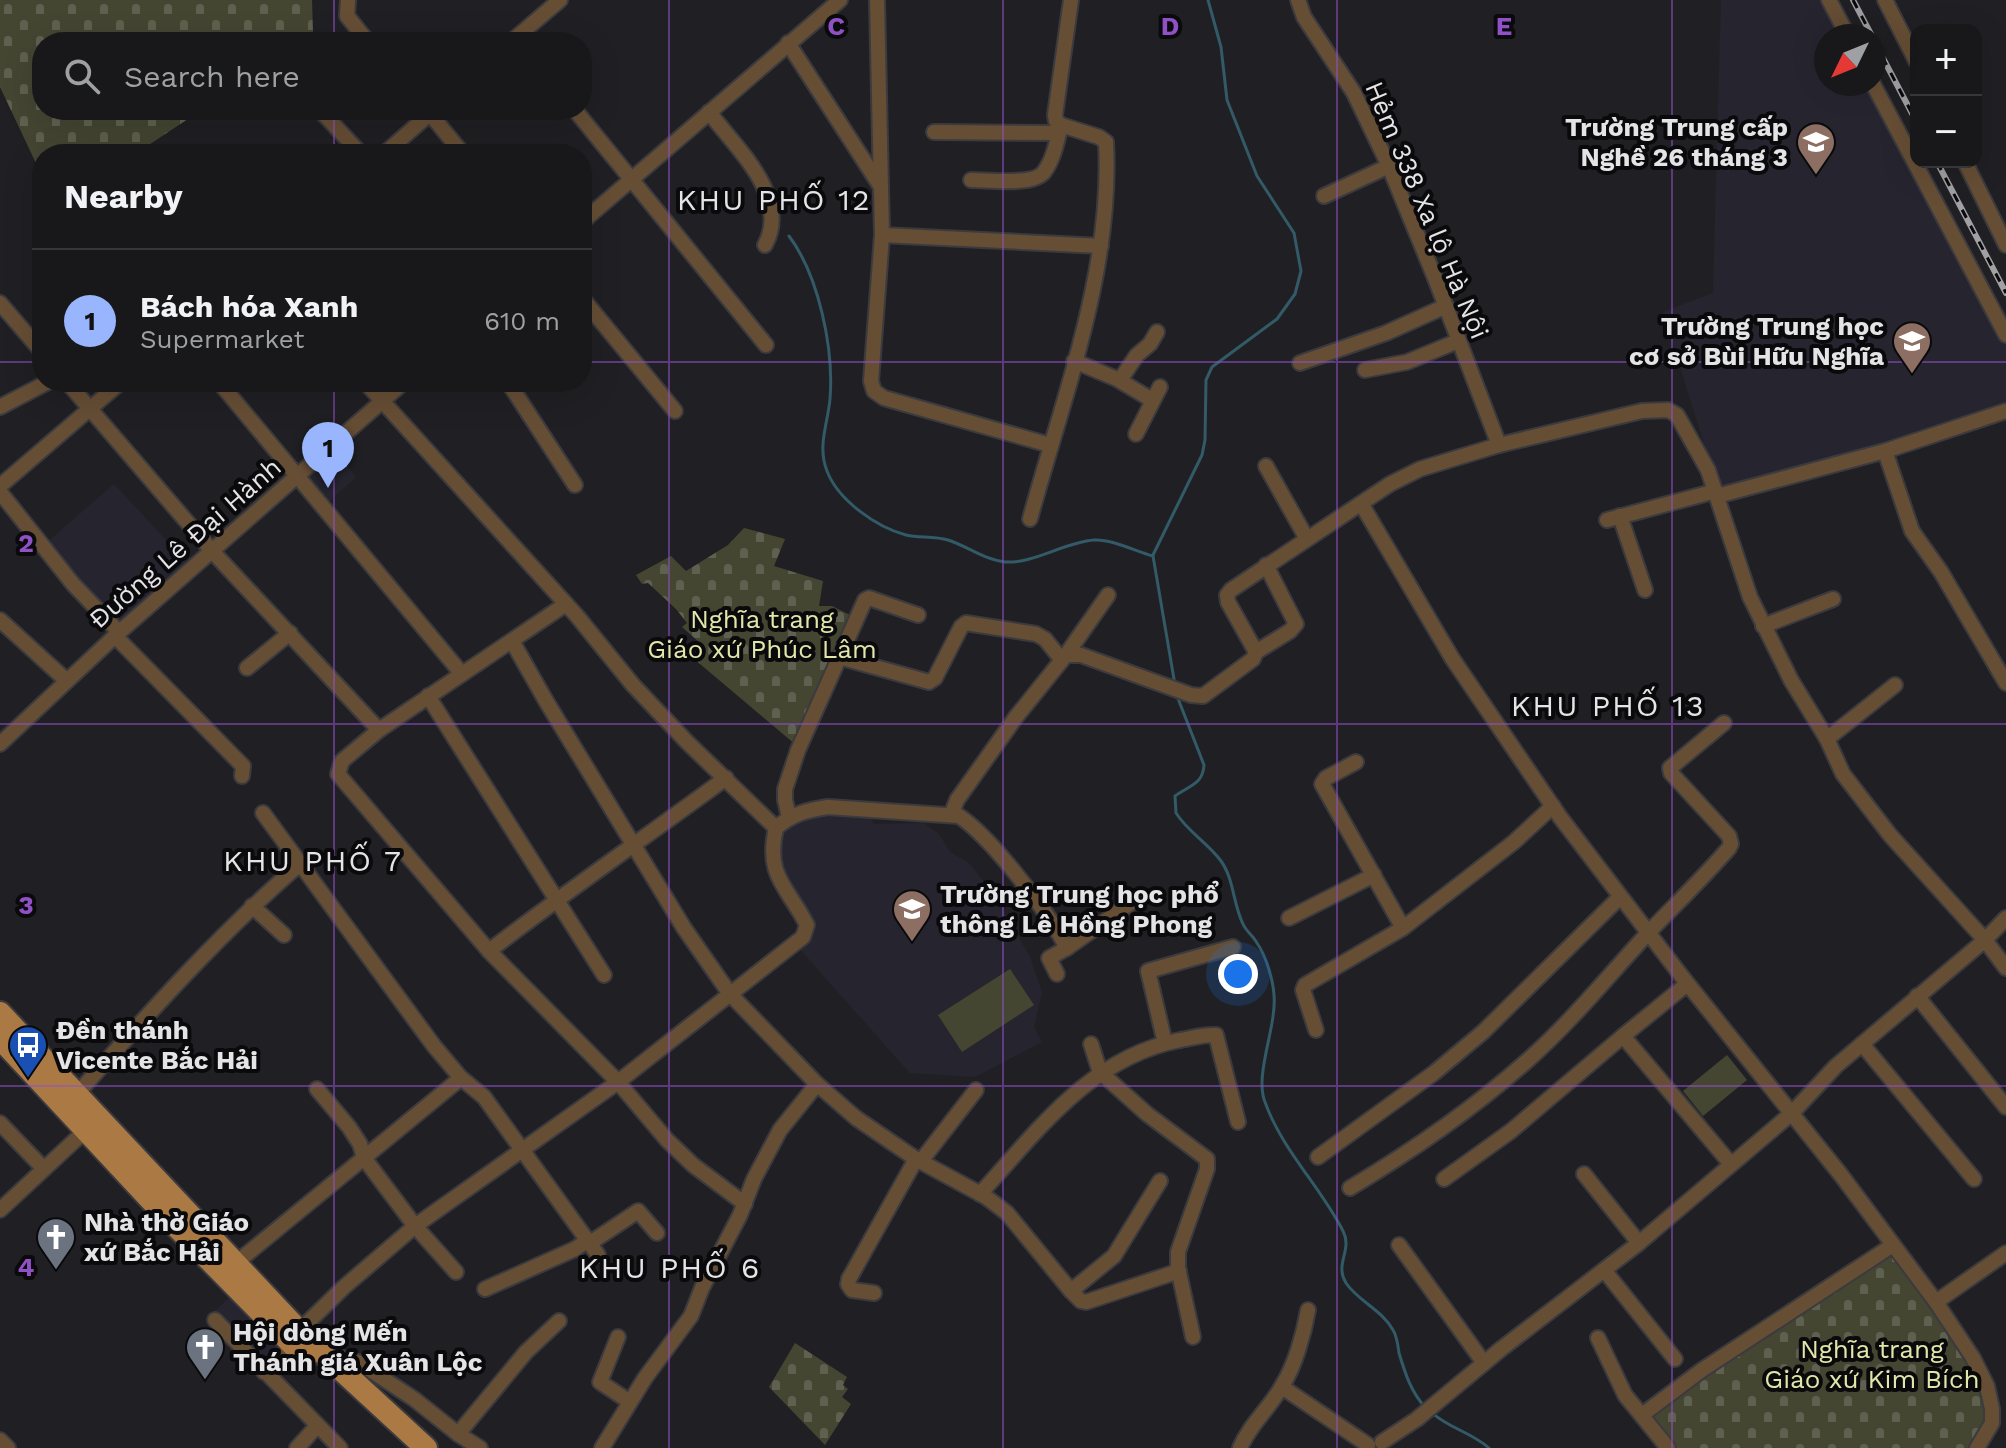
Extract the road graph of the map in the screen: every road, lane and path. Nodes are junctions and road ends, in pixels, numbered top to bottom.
1 (348, 0) edge
2 (560, 0) edge
3 (840, 0) edge
4 (877, 0) edge
5 (1071, 0) edge
6 (1298, 0) edge
7 (1829, 0) edge
8 (1885, 0) edge
9 (1842, 24) edge
10 (360, 32) edge
11 (524, 32) edge
12 (788, 43) junction
13 (1910, 49) edge
14 (1879, 96) edge
15 (709, 112) junction
16 (329, 120) edge
17 (421, 120) edge
18 (438, 120) edge
19 (583, 120) edge
20 (1060, 129) junction
21 (934, 132) dead end
22 (352, 144) edge
23 (395, 144) edge
24 (456, 144) edge
25 (1389, 166) junction
26 (1968, 168) edge
27 (631, 178) junction
28 (971, 180) dead end
29 (881, 187) junction
30 (1324, 196) dead end
31 (592, 213) edge
32 (882, 235) junction
33 (765, 245) dead end
34 (2006, 245) edge
35 (1101, 246) junction
36 (0, 303) edge
37 (1446, 306) junction
38 (592, 310) edge
39 (1157, 332) dead end
40 (2006, 335) edge
41 (32, 340) edge
42 (1458, 341) junction
43 (766, 345) dead end
44 (1074, 361) junction
45 (1300, 363) dead end
46 (1365, 370) dead end
47 (1120, 380) junction
48 (32, 390) edge
49 (75, 392) edge
50 (109, 392) edge
51 (227, 392) edge
52 (374, 392) edge
53 (394, 392) edge
54 (515, 392) edge
55 (383, 402) junction
56 (0, 407) edge
57 (89, 409) junction
58 (675, 411) dead end
59 (2006, 411) edge
60 (1136, 434) dead end
61 (1050, 445) junction
62 (1499, 445) junction
63 (1885, 451) junction
64 (1266, 466) dead end
65 (298, 476) junction
66 (575, 485) dead end
67 (1, 486) edge
68 (1716, 493) junction
69 (1362, 505) junction
70 (1030, 519) dead end
71 (1307, 539) junction
72 (212, 551) junction
73 (1266, 565) junction
74 (1645, 590) dead end
75 (1108, 595) dead end
76 (1833, 599) dead end
77 (566, 604) junction
78 (918, 615) dead end
79 (0, 620) edge
80 (1763, 626) junction
81 (290, 633) junction
82 (117, 634) junction
83 (512, 641) junction
84 (1256, 652) junction
85 (839, 657) junction
86 (1064, 657) junction
87 (247, 668) dead end
88 (462, 674) junction
89 (67, 681) junction
90 (2006, 683) edge
91 (1895, 685) dead end
92 (428, 696) junction
93 (1724, 723) dead end
94 (379, 730) junction
95 (1827, 739) junction
96 (0, 744) edge
97 (1356, 762) dead end
98 (242, 776) dead end
99 (726, 778) junction
100 (1553, 806) junction
101 (263, 813) dead end
102 (951, 815) junction
103 (789, 817) junction
104 (776, 828) junction
105 (635, 846) junction
106 (301, 863) junction
107 (1374, 875) junction
108 (1620, 897) junction
109 (556, 899) junction
110 (1132, 902) dead end
111 (252, 906) junction
112 (1289, 918) dead end
113 (2006, 918) edge
114 (1403, 928) junction
115 (1648, 934) junction
116 (284, 935) dead end
117 (1985, 940) junction
118 (1233, 947) dead end
119 (1067, 948) junction
120 (489, 951) junction
121 (2006, 968) edge
122 (1057, 974) dead end
123 (604, 975) dead end
124 (1687, 984) junction
125 (730, 994) junction
126 (1917, 996) junction
127 (0, 1013) edge
128 (1316, 1030) dead end
129 (1623, 1036) junction
130 (0, 1038) edge
131 (1165, 1043) junction
132 (1091, 1044) dead end
133 (1862, 1044) junction
134 (1100, 1072) junction
135 (461, 1078) junction
136 (618, 1082) junction
137 (817, 1084) junction
138 (317, 1089) dead end
139 (976, 1090) dead end
140 (77, 1094) junction
141 (2006, 1107) edge
142 (1792, 1113) junction
143 (1238, 1122) dead end
144 (0, 1123) edge
145 (93, 1124) junction
146 (523, 1148) junction
147 (1318, 1157) dead end
148 (364, 1158) junction
149 (918, 1160) junction
150 (1730, 1163) junction
151 (44, 1169) junction
152 (1584, 1174) dead end
153 (1444, 1179) dead end
154 (1974, 1179) dead end
155 (1160, 1181) dead end
156 (1350, 1188) dead end
157 (980, 1194) junction
158 (745, 1204) junction
159 (0, 1210) edge
160 (415, 1226) junction
161 (657, 1233) dead end
162 (1639, 1243) junction
163 (1399, 1245) dead end
164 (1893, 1245) junction
165 (592, 1246) junction
166 (2006, 1253) edge
167 (236, 1263) junction
168 (1604, 1270) junction
169 (1179, 1271) junction
170 (456, 1272) dead end
171 (485, 1289) dead end
172 (1071, 1291) junction
173 (874, 1293) dead end
174 (1936, 1302) junction
175 (1308, 1310) dead end
176 (215, 1320) dead end
177 (559, 1321) dead end
178 (618, 1337) dead end
179 (1193, 1337) dead end
180 (296, 1338) junction
181 (1598, 1338) dead end
182 (321, 1352) junction
183 (1675, 1359) dead end
184 (1484, 1363) junction
185 (264, 1372) junction
186 (1282, 1387) junction
187 (630, 1402) junction
188 (1642, 1415) junction
189 (317, 1426) junction
190 (458, 1434) junction
191 (0, 1440) edge
192 (1375, 1446) edge
193 (8, 1448) edge
194 (297, 1448) edge
195 (340, 1448) edge
196 (404, 1448) edge
197 (426, 1448) edge
198 (480, 1448) edge
199 (602, 1448) edge
200 (1240, 1448) edge
201 (1668, 1448) edge
202 (1977, 1448) edge

1 - 10 street
2 - 11 street
3 - 12 street
4 - 29 street
5 - 20 street
6 - 25 street, Hẻm 338 Xa lộ Hà Nội
7 - 9 street
8 - 13 street
12 - 15 street
12 - 29 street
14 - 40 street
15 - 27 street
15 - 33 street
16 - 22 street
17 - 23 street
18 - 24 street
19 - 27 street
20 - 21 street
20 - 28 street
20 - 35 street
25 - 30 street
25 - 37 street, Hẻm 338 Xa lộ Hà Nội
26 - 34 street
27 - 31 street
27 - 43 street
29 - 32 street
32 - 35 street
32 - 61 street
35 - 44 street
36 - 41 street
37 - 42 street, Hẻm 338 Xa lộ Hà Nội
37 - 45 street
38 - 58 street
39 - 47 street
42 - 46 street
42 - 62 street, Hẻm 338 Xa lộ Hà Nội
44 - 47 street
44 - 61 street
47 - 60 street
48 - 56 street
49 - 57 street
50 - 57 street
51 - 65 street
52 - 55 street
53 - 55 street, Đường Lê Đại Hành
54 - 66 street
55 - 65 street, Đường Lê Đại Hành
55 - 77 street
57 - 67 street
57 - 72 street
59 - 63 street
61 - 70 street
62 - 68 street
62 - 69 street
63 - 68 street
63 - 90 street
64 - 71 street
65 - 72 street, Đường Lê Đại Hành
65 - 88 street
67 - 82 street
68 - 74 street
68 - 80 street
69 - 71 street
69 - 100 street
71 - 73 street
72 - 81 street
72 - 82 street, Đường Lê Đại Hành
73 - 84 street
73 - 84 street
75 - 86 street
76 - 80 street
77 - 83 street
77 - 99 street
78 - 85 street
79 - 89 street
80 - 95 street
81 - 87 street
81 - 94 street
82 - 89 street, Đường Lê Đại Hành
82 - 98 street
83 - 88 street
83 - 105 street
84 - 86 street
85 - 86 street
85 - 103 street
86 - 102 street
88 - 92 street
89 - 96 street, Đường Lê Đại Hành
91 - 95 street
92 - 94 street
92 - 109 street
93 - 115 street
94 - 120 street
95 - 117 street
97 - 107 street
99 - 104 street
99 - 105 street
100 - 108 street
100 - 114 street
101 - 106 street
102 - 103 street
102 - 119 street
103 - 104 street
104 - 125 street
105 - 109 street
105 - 125 street
106 - 111 street
106 - 135 street
107 - 112 street
107 - 114 street
108 - 115 street
108 - 147 street
109 - 120 street
109 - 123 street
110 - 119 street
111 - 116 street
111 - 140 street
113 - 117 street
114 - 128 street
115 - 124 street
115 - 156 street
117 - 121 street
117 - 126 street
118 - 131 street
119 - 122 street
120 - 136 street
124 - 129 street
124 - 142 street
125 - 136 street
125 - 137 street
126 - 133 street
126 - 141 street
127 - 140 main road
129 - 150 street
129 - 153 street
130 - 145 main road
131 - 134 street
131 - 143 street
132 - 134 street
133 - 142 street
133 - 154 street
134 - 157 street
134 - 169 street
135 - 146 street
135 - 148 street
136 - 146 street
136 - 158 street
137 - 149 street
137 - 158 street
138 - 148 street
139 - 149 street
140 - 145 main road
142 - 150 street
142 - 164 street
144 - 151 street
145 - 151 street
145 - 167 main road
145 - 180 main road
146 - 160 street
146 - 165 street
148 - 160 street
148 - 167 street
149 - 157 street
149 - 173 street
150 - 162 street
151 - 159 street
152 - 162 street
155 - 172 street
157 - 172 street
158 - 187 street
160 - 170 street
160 - 180 street
161 - 165 street
162 - 168 street
163 - 184 street
164 - 174 street
164 - 188 street
165 - 171 street
166 - 174 street
167 - 180 main road
168 - 183 street
168 - 184 street
169 - 172 street
169 - 179 street
174 - 202 street
175 - 186 street
176 - 185 street
177 - 190 street
178 - 187 street
180 - 182 main road
180 - 185 street
180 - 196 main road
181 - 188 street
182 - 190 street
182 - 197 main road
184 - 192 street
185 - 189 street
186 - 192 street
186 - 200 street
187 - 199 street
188 - 201 street
189 - 194 street
189 - 195 street
190 - 198 street
191 - 193 street

